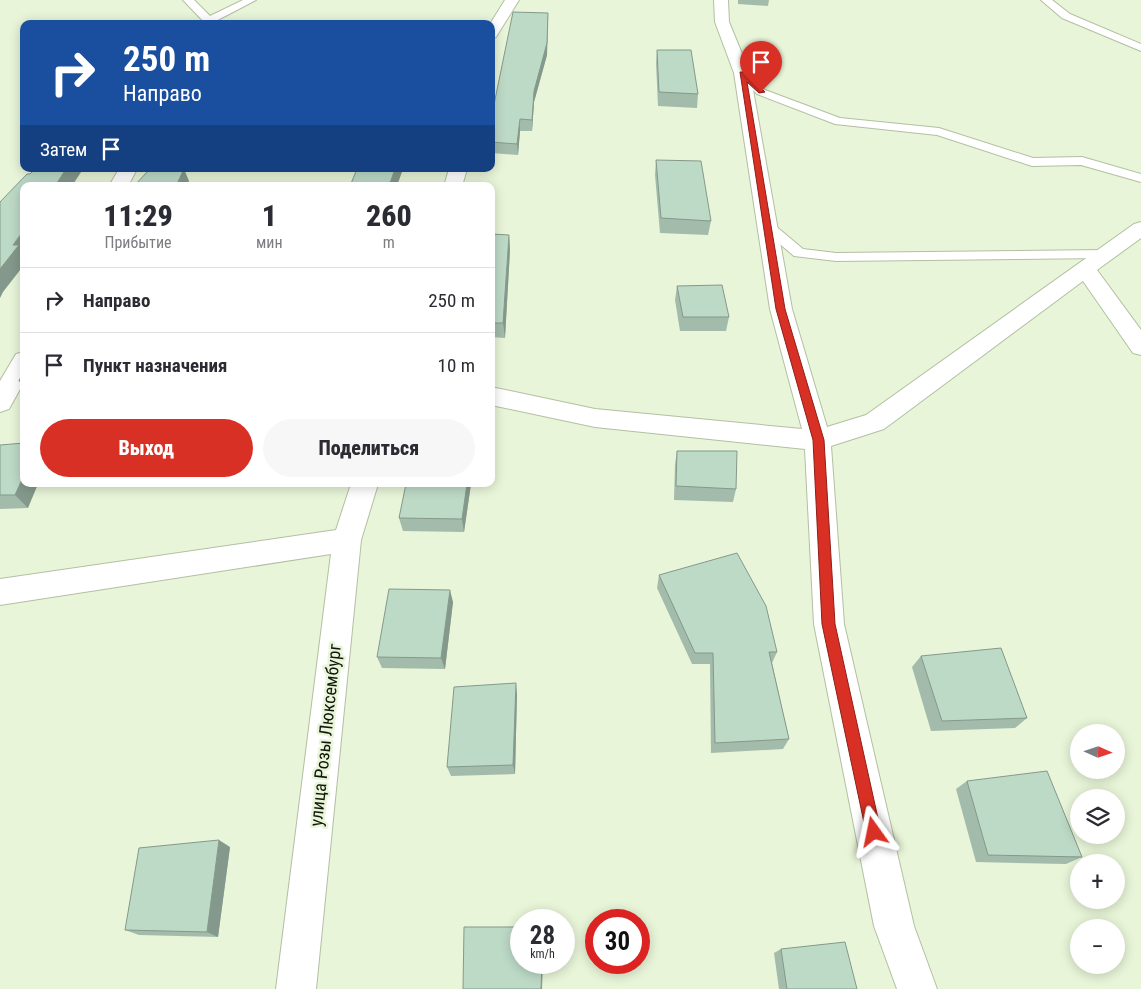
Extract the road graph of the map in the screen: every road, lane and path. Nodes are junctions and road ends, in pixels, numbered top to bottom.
1 (188, 0) edge
2 (252, 0) edge
3 (512, 0) edge
4 (721, 0) edge
5 (1046, 0) edge
6 (206, 20) edge
7 (212, 20) edge
8 (495, 28) edge
9 (1141, 48) edge
10 (742, 73) junction
11 (1141, 178) edge
12 (767, 226) junction
13 (1141, 228) edge
14 (1106, 254) junction
15 (1085, 268) junction
16 (1141, 347) edge
17 (20, 367) edge
18 (495, 397) edge
19 (0, 403) edge
20 (818, 440) junction
21 (363, 487) edge
22 (347, 540) junction
23 (0, 592) edge
24 (296, 989) edge
25 (917, 989) edge

1 - 6 lane
2 - 7 lane
3 - 8 street
4 - 10 street
5 - 9 lane
10 - 11 lane
10 - 12 street
12 - 14 lane
12 - 20 street
13 - 14 street
14 - 15 street
15 - 16 street
15 - 20 street
17 - 19 street
18 - 20 street
20 - 25 street
21 - 22 street, улица Розы Люксембург
22 - 23 street
22 - 24 street, улица Розы Люксембург

